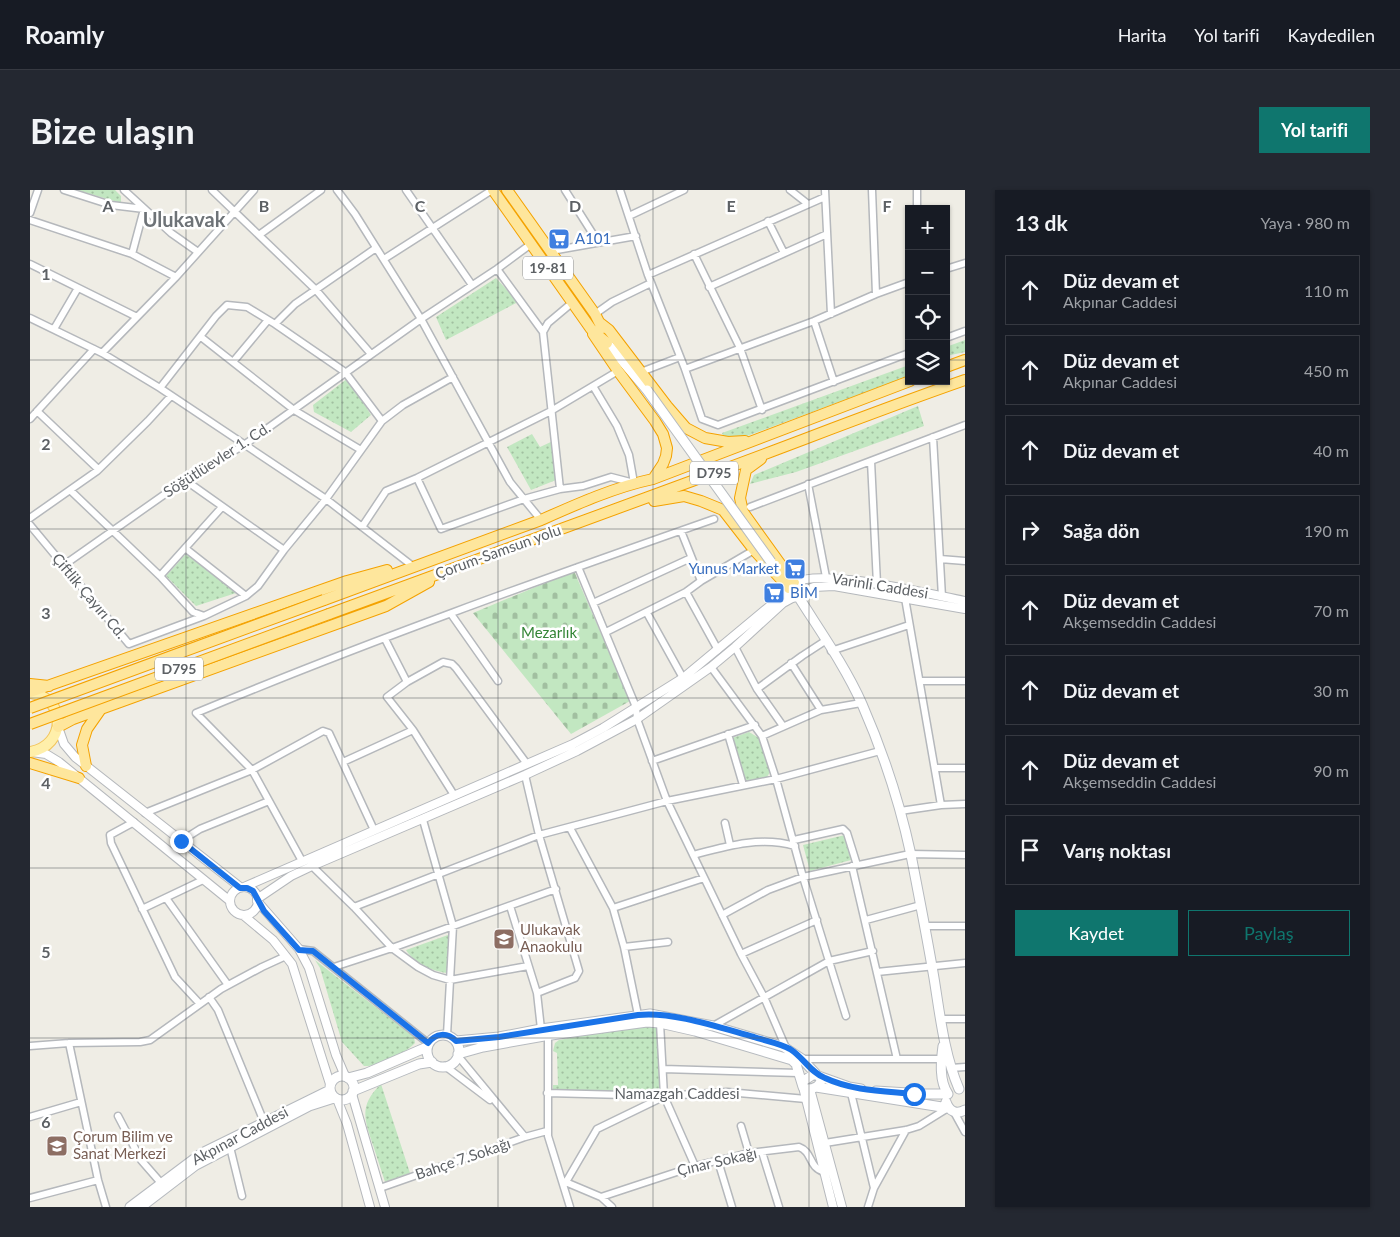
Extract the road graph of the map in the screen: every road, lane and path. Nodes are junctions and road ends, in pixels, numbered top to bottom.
1 (38, 190) edge
2 (64, 190) edge
3 (124, 190) edge
4 (212, 190) edge
5 (254, 190) edge
6 (321, 190) edge
7 (337, 190) edge
8 (406, 190) edge
9 (493, 190) edge
10 (507, 190) edge
11 (565, 190) edge
12 (620, 190) edge
13 (684, 190) edge
14 (790, 190) edge
15 (872, 190) edge
16 (917, 190) edge
17 (825, 193) edge
18 (808, 204) junction
19 (917, 205) edge
20 (144, 209) junction
21 (235, 210) junction
22 (30, 213) edge
23 (629, 216) junction
24 (30, 220) edge
25 (768, 221) junction
26 (432, 228) junction
27 (828, 234) junction
28 (259, 235) junction
29 (636, 236) junction
30 (598, 242) junction
31 (531, 244) junction
32 (376, 248) junction
33 (551, 251) junction
34 (198, 252) junction
35 (784, 252) junction
36 (132, 254) junction
37 (694, 254) junction
38 (384, 259) junction
39 (965, 263) edge
40 (30, 264) edge
41 (950, 268) edge
42 (497, 269) junction
43 (648, 275) junction
44 (176, 277) junction
45 (651, 283) junction
46 (905, 283) edge
47 (472, 285) junction
48 (709, 287) junction
49 (78, 288) junction
50 (316, 290) junction
51 (876, 294) junction
52 (573, 302) junction
53 (831, 314) junction
54 (137, 317) junction
55 (30, 318) edge
56 (421, 318) junction
57 (268, 320) junction
58 (814, 321) junction
59 (596, 322) junction
60 (275, 324) junction
61 (54, 329) junction
62 (965, 331) edge
63 (544, 332) junction
64 (201, 337) junction
65 (950, 337) edge
66 (607, 343) joint
67 (740, 348) junction
68 (94, 349) junction
69 (102, 353) junction
70 (370, 354) junction
71 (905, 355) edge
72 (680, 357) junction
73 (950, 359) edge
74 (964, 360) edge
75 (233, 362) junction
76 (950, 365) edge
77 (685, 368) junction
78 (618, 371) junction
79 (345, 372) junction
80 (641, 372) junction
81 (453, 377) junction
82 (965, 380) edge
83 (834, 382) junction
84 (905, 383) edge
85 (593, 386) junction
86 (160, 388) junction
87 (171, 396) junction
88 (294, 410) junction
89 (762, 410) junction
90 (37, 411) junction
91 (551, 411) junction
92 (30, 419) edge
93 (382, 421) junction
94 (965, 425) edge
95 (933, 437) junction
96 (754, 441) junction
97 (489, 442) junction
98 (244, 445) junction
99 (778, 449) junction
100 (361, 450) junction
101 (871, 461) junction
102 (98, 469) junction
103 (417, 478) junction
104 (653, 479) junction
105 (185, 480) junction
106 (634, 483) junction
107 (808, 484) junction
108 (560, 489) junction
109 (70, 490) junction
110 (326, 499) junction
111 (524, 499) junction
112 (222, 507) junction
113 (750, 507) dead end
114 (596, 517) junction
115 (30, 518) edge
116 (714, 519) dead end
117 (541, 520) junction
118 (30, 525) edge
119 (362, 527) junction
120 (113, 530) junction
121 (681, 531) junction
122 (185, 548) junction
123 (284, 550) junction
124 (754, 550) junction
125 (453, 552) junction
126 (691, 558) junction
127 (940, 559) junction
128 (965, 561) edge
129 (410, 564) junction
130 (463, 564) junction
131 (64, 565) junction
132 (578, 567) junction
133 (160, 576) junction
134 (826, 577) junction
135 (701, 580) junction
136 (877, 584) junction
137 (794, 589) junction
138 (686, 592) junction
139 (246, 596) junction
140 (942, 597) junction
141 (905, 598) junction
142 (965, 601) edge
143 (593, 603) junction
144 (965, 609) edge
145 (647, 613) junction
146 (451, 614) junction
147 (204, 616) junction
148 (909, 625) junction
149 (606, 632) junction
150 (385, 639) junction
151 (826, 641) junction
152 (735, 647) junction
153 (718, 650) junction
154 (831, 651) junction
155 (791, 663) junction
156 (711, 667) junction
157 (683, 678) junction
158 (498, 681) dead end
159 (920, 681) junction
160 (965, 681) edge
161 (407, 682) junction
162 (757, 689) junction
163 (31, 691) edge
164 (862, 704) junction
165 (636, 707) junction
166 (30, 708) edge
167 (101, 709) junction
168 (820, 710) junction
169 (637, 719) junction
170 (30, 724) edge
171 (755, 725) junction
172 (783, 726) junction
173 (58, 727) junction
174 (412, 730) junction
175 (728, 734) junction
176 (762, 736) junction
177 (30, 752) edge
178 (880, 752) junction
179 (652, 760) junction
180 (343, 762) junction
181 (30, 763) edge
182 (527, 764) junction
183 (86, 766) junction
184 (936, 768) junction
185 (965, 768) edge
186 (252, 770) junction
187 (525, 775) junction
188 (79, 778) junction
189 (776, 778) junction
190 (743, 785) junction
191 (454, 795) junction
192 (269, 801) junction
193 (667, 801) junction
194 (965, 804) edge
195 (941, 805) junction
196 (900, 811) junction
197 (145, 813) junction
198 (423, 820) junction
199 (134, 822) junction
200 (725, 823) dead end
201 (570, 828) junction
202 (374, 830) junction
203 (540, 836) junction
204 (181, 841) junction
205 (794, 843) junction
206 (730, 845) junction
207 (910, 854) junction
208 (965, 855) edge
209 (693, 856) junction
210 (302, 861) junction
211 (312, 866) junction
212 (854, 866) junction
213 (438, 875) junction
214 (704, 878) junction
215 (803, 878) junction
216 (203, 880) junction
217 (242, 887) junction
218 (556, 889) junction
219 (166, 898) junction
220 (257, 900) junction
221 (230, 901) junction
222 (920, 905) junction
223 (510, 906) junction
224 (354, 907) junction
225 (613, 908) junction
226 (142, 909) junction
227 (243, 915) junction
228 (722, 915) junction
229 (817, 920) junction
230 (866, 920) junction
231 (453, 926) junction
232 (925, 926) junction
233 (965, 926) edge
234 (668, 942) dead end
235 (624, 947) junction
236 (392, 948) junction
237 (299, 950) junction
238 (873, 951) junction
239 (741, 954) junction
240 (286, 956) junction
241 (829, 961) junction
242 (965, 963) edge
243 (528, 966) junction
244 (932, 966) junction
245 (334, 967) junction
246 (877, 972) junction
247 (450, 980) junction
248 (228, 985) junction
249 (537, 993) junction
250 (764, 997) junction
251 (209, 998) junction
252 (200, 1004) junction
253 (638, 1015) junction
254 (846, 1016) dead end
255 (940, 1019) junction
256 (965, 1019) edge
257 (660, 1023) junction
258 (713, 1026) junction
259 (541, 1029) junction
260 (447, 1035) junction
261 (548, 1036) junction
262 (943, 1038) junction
263 (456, 1041) junction
264 (69, 1042) junction
265 (428, 1045) junction
266 (30, 1046) edge
267 (786, 1048) junction
268 (458, 1055) junction
269 (802, 1059) junction
270 (941, 1059) junction
271 (897, 1060) junction
272 (432, 1062) junction
273 (445, 1066) junction
274 (965, 1067) edge
275 (951, 1068) junction
276 (663, 1069) junction
277 (799, 1073) junction
278 (819, 1075) junction
279 (347, 1077) junction
280 (808, 1086) junction
281 (962, 1090) edge
282 (333, 1093) junction
283 (353, 1093) junction
284 (547, 1093) junction
285 (851, 1093) junction
286 (948, 1094) junction
287 (664, 1096) junction
288 (806, 1100) junction
289 (81, 1102) junction
290 (499, 1106) junction
291 (951, 1110) junction
292 (965, 1110) edge
293 (118, 1116) dead end
294 (30, 1117) edge
295 (264, 1122) junction
296 (741, 1126) dead end
297 (906, 1130) junction
298 (547, 1131) junction
299 (965, 1132) edge
300 (525, 1137) junction
301 (861, 1137) junction
302 (825, 1144) junction
303 (230, 1147) junction
304 (762, 1152) junction
305 (749, 1153) junction
306 (718, 1161) junction
307 (695, 1166) junction
308 (824, 1172) junction
309 (98, 1180) junction
310 (564, 1181) junction
311 (161, 1183) junction
312 (380, 1188) junction
313 (874, 1188) junction
314 (242, 1196) dead end
315 (601, 1197) junction
316 (30, 1198) edge
317 (106, 1207) edge
318 (130, 1207) edge
319 (141, 1207) edge
320 (370, 1207) edge
321 (385, 1207) edge
322 (570, 1207) edge
323 (612, 1207) edge
324 (732, 1207) edge
325 (779, 1207) edge
326 (833, 1207) edge
327 (842, 1207) edge
328 (868, 1207) edge

1 - 22 street
2 - 20 street
3 - 20 street
4 - 21 street
5 - 21 street
6 - 28 street
7 - 32 street
8 - 26 street
9 - 26 street
9 - 31 highway, 19-81
10 - 33 highway, 19-81
11 - 30 street
12 - 23 street
13 - 23 street
14 - 18 street
15 - 51 street
16 - 19 street
17 - 18 street
17 - 27 street
18 - 25 street
20 - 34 street
20 - 36 street
21 - 28 street
21 - 34 street
23 - 29 street
24 - 36 street
25 - 35 street
25 - 37 street
26 - 38 street
26 - 47 street
27 - 35 street
27 - 53 street
28 - 50 street
29 - 30 street
29 - 43 street
30 - 33 street
31 - 42 street, Söğütlüevler 1. Cd.
31 - 52 highway, 19-81
32 - 38 street
32 - 50 street
33 - 59 highway, 19-81
34 - 44 street
35 - 48 street
36 - 44 street
37 - 43 street
37 - 48 street
38 - 56 street
39 - 41 street
40 - 49 street
42 - 47 street, Söğütlüevler 1. Cd.
42 - 63 street
43 - 45 street
44 - 54 street
45 - 59 street
45 - 72 street
46 - 51 street
47 - 56 street, Söğütlüevler 1. Cd.
48 - 67 street
49 - 54 street
49 - 61 street
50 - 60 street
50 - 70 street
51 - 53 street
52 - 59 highway, 19-81
52 - 63 street
53 - 58 street
54 - 69 street
55 - 61 street
56 - 70 street, Söğütlüevler 1. Cd.
56 - 81 street
57 - 60 street
57 - 64 street
57 - 75 street
58 - 67 street
58 - 83 street
59 - 66 highway, 19-81
59 - 78 highway
59 - 80 highway
60 - 79 street
61 - 68 street
62 - 65 street
63 - 91 street
64 - 75 street
64 - 86 street
66 - 137 main road, bridge
67 - 77 street
67 - 89 street
68 - 69 street
68 - 90 street
69 - 86 street
70 - 79 street, Söğütlüevler 1. Cd.
71 - 83 street
72 - 77 street
72 - 80 street
73 - 74 highway
74 - 76 highway
75 - 88 street
77 - 89 street
78 - 85 street
78 - 104 highway
79 - 88 street, Söğütlüevler 1. Cd.
79 - 93 street
80 - 96 highway
81 - 93 street
81 - 97 street
82 - 99 highway, Çorum-Samsun yolu / D795
83 - 89 street
84 - 96 highway, Çorum-Samsun yolu / D795
85 - 91 street
85 - 106 street
86 - 87 street
87 - 98 street
87 - 102 street
88 - 98 street, Söğütlüevler 1. Cd.
88 - 100 street
90 - 92 street
90 - 102 street
91 - 97 street
91 - 108 street
93 - 100 street
94 - 95 street
95 - 101 street
95 - 127 street
96 - 104 highway, Çorum-Samsun yolu / D795
97 - 103 street
97 - 111 street
98 - 105 street, Söğütlüevler 1. Cd.
98 - 110 street
99 - 114 highway, Çorum-Samsun yolu / D795
99 - 137 highway
100 - 110 street
101 - 107 street
101 - 136 street
102 - 109 street
103 - 111 street
103 - 119 street
104 - 106 highway, Çorum-Samsun yolu / D795
105 - 112 street
105 - 120 street, Söğütlüevler 1. Cd.
106 - 108 street
106 - 117 highway, Çorum-Samsun yolu / D795
107 - 113 street
107 - 134 street
108 - 111 street
109 - 115 street
109 - 120 street
110 - 119 street
110 - 123 street
111 - 117 street
112 - 122 street
112 - 123 street
114 - 124 highway
114 - 130 highway, Çorum-Samsun yolu / D795
116 - 121 street
117 - 125 highway, Çorum-Samsun yolu / D795
118 - 131 street, Çiftlik Çayırı Cd.
119 - 129 street
120 - 131 street, Söğütlüevler 1. Cd.
120 - 133 street
121 - 126 street
121 - 132 street
122 - 133 street
122 - 139 street
123 - 139 street
124 - 135 street
124 - 137 highway
125 - 129 highway
125 - 166 highway, Çorum-Samsun yolu / D795, bridge
126 - 135 street
126 - 143 street
127 - 128 street
127 - 140 street
129 - 163 highway
130 - 167 highway
130 - 170 highway, Çorum-Samsun yolu / D795, bridge
131 - 147 street, Çiftlik Çayırı Cd.
132 - 143 street
132 - 146 street
133 - 147 street
134 - 136 street, Varinli Caddesi
134 - 137 street, Varinli Caddesi
135 - 138 street
136 - 140 street, Varinli Caddesi
137 - 141 street, Varinli Caddesi
137 - 151 main road
137 - 152 street
137 - 153 street
138 - 145 street
138 - 153 street
139 - 147 street
140 - 142 street, Varinli Caddesi
141 - 144 street, Varinli Caddesi
141 - 148 street
143 - 149 street
145 - 149 street
145 - 157 street
146 - 150 street
146 - 158 street
148 - 154 street
148 - 159 street
149 - 165 street
150 - 161 street
150 - 186 street
151 - 154 main road
151 - 155 street
152 - 156 street
152 - 162 street
153 - 157 street
154 - 164 main road
155 - 162 street
155 - 168 street
156 - 169 street
156 - 171 street
157 - 165 street
159 - 160 street
159 - 184 street
161 - 174 street
161 - 182 street
162 - 172 street
163 - 173 main road
164 - 168 street
164 - 178 main road
165 - 169 street
165 - 182 street
167 - 173 highway
167 - 183 highway
168 - 172 street
169 - 179 street
169 - 187 street
171 - 175 street
171 - 176 street
172 - 176 street
173 - 177 main road
173 - 183 street
174 - 180 street
174 - 191 street
175 - 179 street
175 - 190 street
176 - 189 street
177 - 188 street
178 - 189 street
178 - 196 main road
179 - 193 street
180 - 186 street
180 - 202 street
181 - 188 highway
182 - 191 street
183 - 197 street
184 - 185 street
184 - 195 street
186 - 192 street
186 - 197 street
187 - 198 street
187 - 203 street
188 - 199 street
189 - 190 street
189 - 205 street
190 - 193 street
191 - 202 street
192 - 204 street
192 - 210 street
193 - 201 street
193 - 209 street
194 - 195 street
195 - 196 street
196 - 207 main road
197 - 204 street
198 - 211 street
198 - 213 street
199 - 216 street
199 - 226 street
200 - 206 street
201 - 203 street
201 - 225 street
202 - 210 street
203 - 213 street
203 - 218 street
204 - 217 street
205 - 206 street
205 - 212 street
205 - 215 street
206 - 209 street
207 - 208 street
207 - 212 street
207 - 222 main road
209 - 214 street
210 - 217 street
211 - 220 street
211 - 224 street
212 - 215 street
212 - 230 street
213 - 224 street
213 - 231 street
214 - 225 street
214 - 228 street
215 - 228 street
215 - 229 street
216 - 219 street
216 - 221 street
217 - 220 street
217 - 221 street
218 - 223 street
218 - 249 street
219 - 226 street
219 - 248 street
220 - 227 street
220 - 237 street
221 - 227 street
222 - 230 street
222 - 232 main road
223 - 231 street
223 - 243 street
224 - 236 street
225 - 235 street
226 - 252 street
227 - 240 street
228 - 239 street
229 - 239 street
229 - 241 street
230 - 238 street
231 - 236 street
231 - 247 street
232 - 233 street
232 - 244 main road
234 - 235 street
235 - 253 street
236 - 245 street
236 - 247 street
237 - 245 street
237 - 279 street
238 - 241 street
238 - 246 street
239 - 250 street
240 - 248 street
240 - 282 street
241 - 250 street
241 - 254 street
242 - 244 street
243 - 247 street
243 - 249 street
244 - 246 street
244 - 255 main road
245 - 265 street
246 - 271 street
247 - 260 street
248 - 251 street
249 - 259 street
250 - 258 street
250 - 267 street
251 - 252 street
251 - 295 street
252 - 264 street
253 - 258 main road
253 - 259 main road
255 - 256 street
255 - 262 main road
257 - 261 main road
257 - 276 street
257 - 277 main road
258 - 267 main road
259 - 263 main road
260 - 263 main road
260 - 265 main road
261 - 268 main road
261 - 284 street
262 - 270 main road
262 - 275 main road
263 - 268 main road
264 - 266 street
264 - 289 street
265 - 272 main road
265 - 279 main road
267 - 269 main road
268 - 273 main road
268 - 290 street
269 - 271 street
269 - 278 main road
270 - 271 street
270 - 286 main road
272 - 273 main road
272 - 283 main road
273 - 290 street
274 - 275 street
275 - 281 main road
276 - 277 street
276 - 287 street
277 - 280 main road
278 - 280 main road
278 - 280 main road
278 - 286 main road
279 - 282 main road
279 - 283 main road
280 - 285 main road
280 - 288 street
280 - 302 street
281 - 286 main road
282 - 283 main road
282 - 295 main road, Akpınar Caddesi
282 - 303 main road, Akpınar Caddesi
282 - 320 street
283 - 312 street
284 - 287 street, Namazgah Caddesi
284 - 298 street
285 - 291 main road
285 - 301 street
286 - 291 main road
287 - 288 street, Namazgah Caddesi
287 - 307 street
287 - 310 street
288 - 308 street
289 - 294 street
289 - 309 street
290 - 300 street
291 - 292 main road
291 - 297 street
291 - 299 street
293 - 311 street
295 - 311 main road, Akpınar Caddesi
296 - 305 street
297 - 301 street
297 - 313 street
298 - 300 street, Bahçe 7.Sokağı
298 - 310 street
300 - 312 street, Bahçe 7.Sokağı
301 - 302 street
301 - 313 street
302 - 327 street
303 - 314 street
303 - 319 main road, Akpınar Caddesi
304 - 305 street, Çınar Sokağı
304 - 308 street, Çınar Sokağı
304 - 325 street
305 - 306 street, Çınar Sokağı
306 - 307 street, Çınar Sokağı
306 - 324 street
307 - 315 street, Çınar Sokağı
308 - 326 street
309 - 316 street
309 - 317 street
310 - 315 street
310 - 322 street
311 - 318 main road, Akpınar Caddesi
312 - 321 street
313 - 328 street
315 - 323 street

